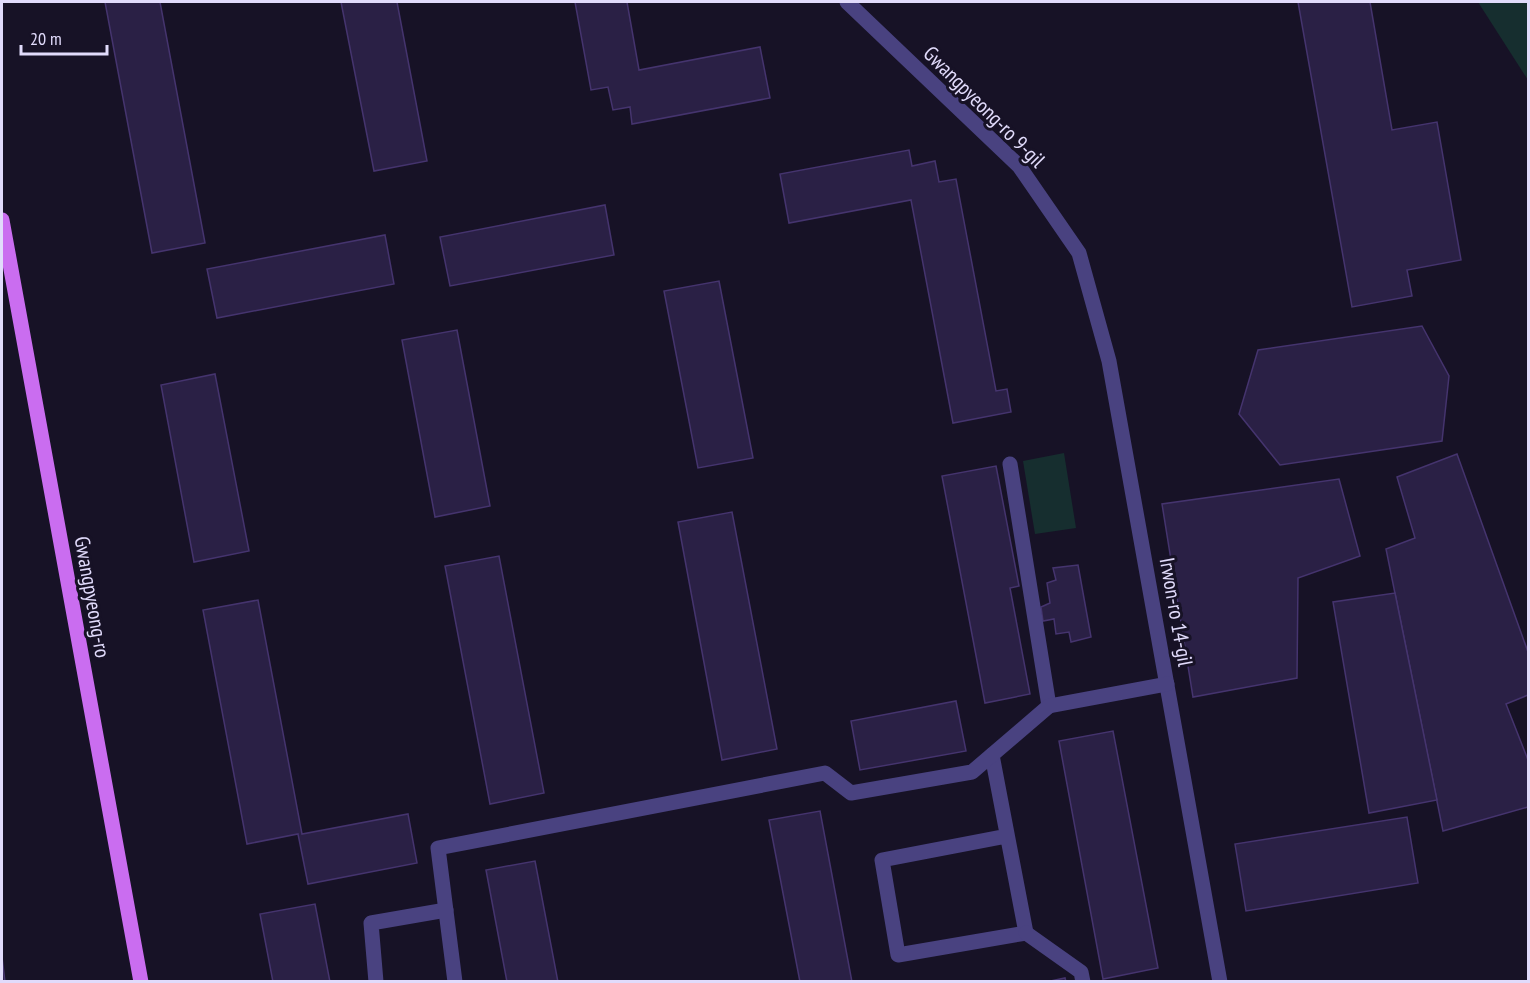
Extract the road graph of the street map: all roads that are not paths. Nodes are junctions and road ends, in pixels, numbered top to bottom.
1 (847, 2) edge
2 (2, 220) edge
3 (1079, 253) joint
4 (1010, 464) dead end
5 (1167, 684) junction
6 (1049, 706) junction
7 (992, 755) junction
8 (1007, 836) junction
9 (446, 910) junction
10 (1026, 933) junction
11 (141, 981) edge
12 (376, 981) edge
13 (455, 981) edge
14 (1083, 981) edge
15 (1220, 981) edge

1 - 3 street, Gwangpyeong-ro 9-gil
2 - 11 main road, Gwangpyeong-ro
3 - 5 street, Irwon-ro 14-gil
4 - 6 street
5 - 6 street
5 - 15 street, Irwon-ro 14-gil
6 - 7 street
7 - 8 street
7 - 9 street
8 - 10 street
8 - 10 street
9 - 12 street
9 - 13 street
10 - 14 street

